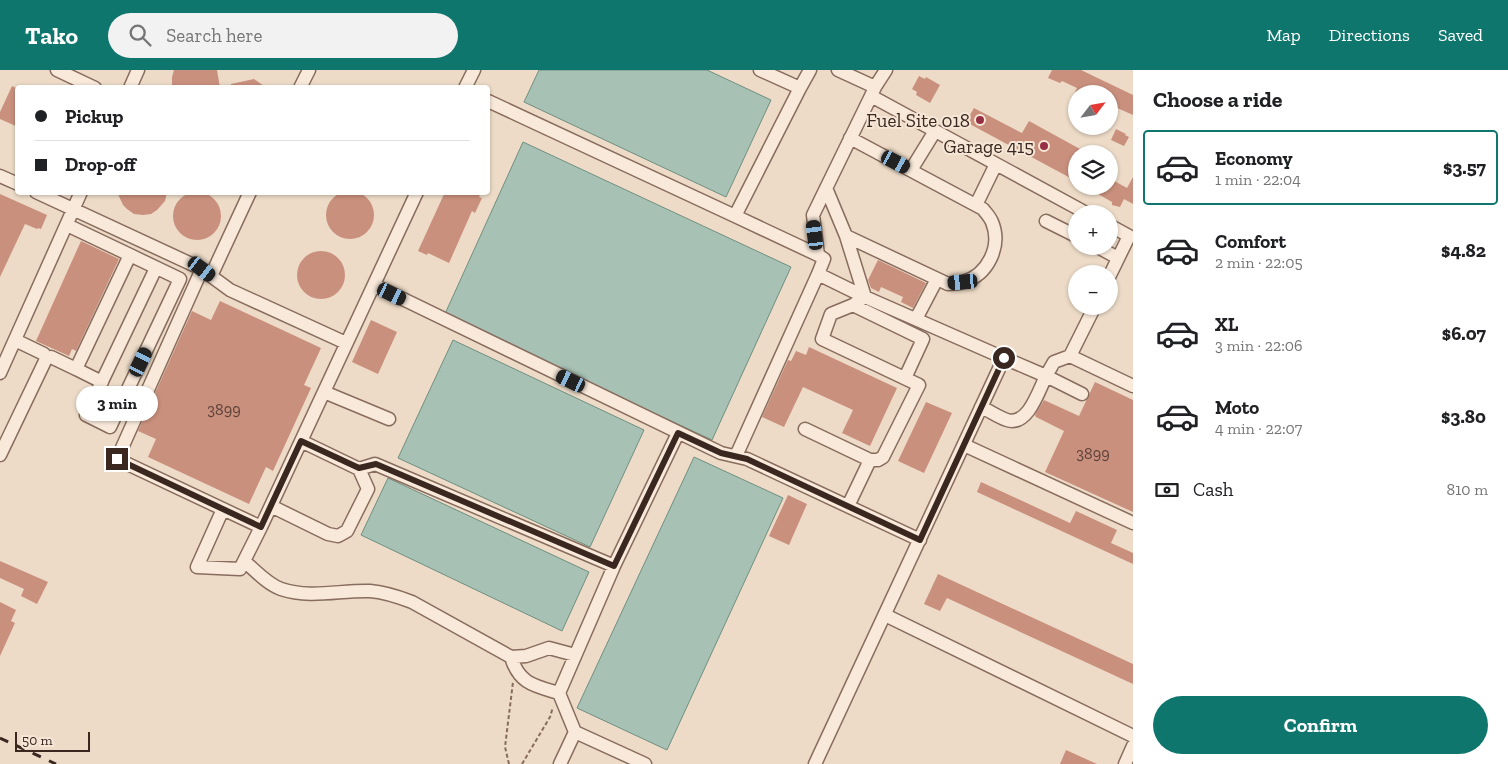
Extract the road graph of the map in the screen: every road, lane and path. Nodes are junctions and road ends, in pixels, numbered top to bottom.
1 (57, 70) edge
2 (138, 70) edge
3 (309, 70) edge
4 (474, 70) edge
5 (760, 70) edge
6 (810, 70) edge
7 (838, 70) edge
8 (886, 70) edge
9 (89, 85) edge
10 (131, 85) edge
11 (302, 85) edge
12 (466, 85) edge
13 (800, 88) junction
14 (873, 92) junction
15 (490, 102) edge
16 (935, 131) junction
17 (850, 138) junction
18 (996, 164) junction
19 (911, 170) junction
20 (0, 176) edge
21 (15, 183) edge
22 (826, 188) junction
23 (42, 195) edge
24 (80, 195) edge
25 (248, 195) edge
26 (416, 195) edge
27 (976, 205) junction
28 (1071, 205) edge
29 (73, 210) junction
30 (735, 216) junction
31 (1046, 220) dead end
32 (67, 225) junction
33 (1118, 228) edge
34 (1068, 232) edge
35 (1131, 233) edge
36 (846, 236) junction
37 (818, 255) junction
38 (1112, 255) edge
39 (130, 256) junction
40 (176, 257) junction
41 (1118, 258) junction
42 (1115, 265) edge
43 (156, 268) junction
44 (206, 272) junction
45 (169, 274) junction
46 (818, 274) junction
47 (937, 279) junction
48 (374, 285) junction
49 (865, 297) junction
50 (853, 306) junction
51 (1090, 315) edge
52 (916, 319) junction
53 (15, 340) junction
54 (346, 343) junction
55 (1070, 356) junction
56 (47, 357) junction
57 (1004, 358) junction
58 (76, 369) junction
59 (0, 372) edge
60 (1046, 376) junction
61 (905, 378) junction
62 (102, 382) junction
63 (1133, 386) edge
64 (324, 392) junction
65 (1082, 394) dead end
66 (982, 407) junction
67 (389, 419) dead end
68 (806, 429) dead end
69 (678, 433) junction
70 (301, 441) junction
71 (964, 445) junction
72 (0, 455) edge
73 (736, 456) junction
74 (870, 460) junction
75 (359, 468) junction
76 (271, 506) junction
77 (848, 506) junction
78 (223, 509) junction
79 (1133, 523) edge
80 (261, 527) junction
81 (920, 540) junction
82 (244, 561) junction
83 (614, 566) junction
84 (885, 615) junction
85 (575, 655) junction
86 (512, 661) junction
87 (559, 694) junction
88 (575, 732) junction
89 (1133, 736) edge
90 (1133, 746) edge
91 (509, 764) edge
92 (522, 764) edge
93 (560, 764) edge
94 (645, 764) edge
95 (815, 764) edge
96 (1125, 764) edge

1 - 9 street
2 - 10 street
3 - 11 street
4 - 12 street
5 - 13 street
6 - 13 street
7 - 14 street
8 - 14 street
13 - 30 street
14 - 16 street
14 - 17 street
15 - 30 street
16 - 18 street
16 - 19 street
17 - 19 street
17 - 22 street
18 - 27 street
18 - 28 street
19 - 27 street
20 - 21 street
22 - 36 street
22 - 37 street
23 - 29 street
24 - 29 street
25 - 44 street
26 - 48 street
27 - 47 street
29 - 32 street
29 - 40 street
30 - 37 street
31 - 34 street
32 - 39 street
32 - 53 street
33 - 35 street
35 - 41 street
36 - 47 street
36 - 49 street
37 - 46 street
38 - 41 street
39 - 43 street
39 - 58 street
40 - 44 street
40 - 45 street
41 - 42 street
43 - 45 street
43 - 62 street
44 - 54 street
44 - 78 street
45 - 62 street
46 - 49 street
46 - 73 street
47 - 52 street
48 - 54 street
48 - 69 street
49 - 50 street
49 - 52 street
50 - 61 street
50 - 61 street
51 - 55 street
52 - 57 street
53 - 56 street
53 - 59 street
54 - 64 street
55 - 60 street
55 - 63 street
56 - 58 street
56 - 72 street
57 - 60 street
57 - 66 street
58 - 62 street
60 - 65 street
60 - 66 street
61 - 74 street
64 - 67 street
64 - 70 street
66 - 71 street
68 - 74 street
69 - 73 street
69 - 83 street
70 - 75 street
70 - 76 street
71 - 79 street
71 - 81 street
73 - 77 street
74 - 77 street
75 - 76 street
75 - 83 street
76 - 80 street
77 - 81 street
78 - 80 street
78 - 82 street
80 - 82 street
81 - 84 street
82 - 86 street
83 - 85 street
84 - 89 street
84 - 95 street
85 - 86 street
85 - 87 street
86 - 87 street
86 - 91 path
87 - 88 street
87 - 92 path
88 - 93 street
88 - 94 street
90 - 96 street

